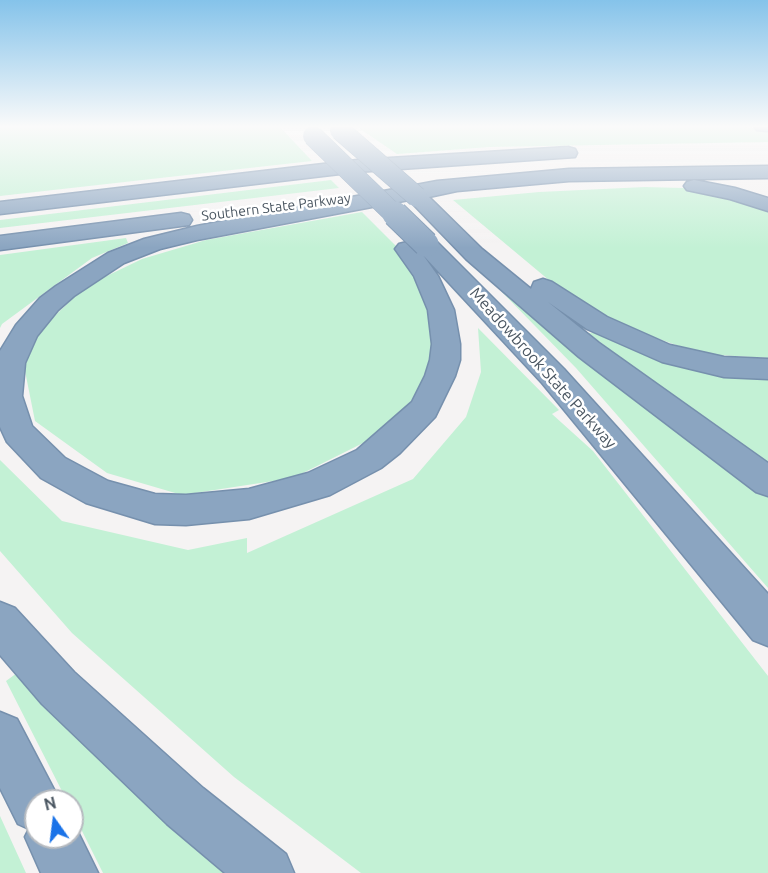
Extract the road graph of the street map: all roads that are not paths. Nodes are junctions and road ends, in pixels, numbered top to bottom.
1 (346, 167) edge
2 (349, 167) edge
3 (382, 167) edge
4 (768, 172) edge
5 (609, 174) junction
6 (458, 184) junction
7 (417, 197) junction
8 (768, 205) edge
9 (0, 208) edge
10 (0, 243) edge
11 (417, 246) junction
12 (768, 369) edge
13 (768, 482) edge
14 (0, 623) edge
15 (768, 625) edge
16 (0, 736) edge
17 (27, 789) edge
18 (58, 849) edge
19 (70, 873) edge
20 (267, 873) edge

1 - 11 highway, bridge
2 - 9 highway, Southern State Parkway
3 - 7 highway, Meadowbrook State Parkway, bridge
4 - 5 highway, Southern State Parkway
5 - 6 highway, Southern State Parkway
5 - 8 highway
6 - 10 highway, Southern State Parkway
6 - 11 highway
7 - 12 highway
7 - 13 highway, Meadowbrook State Parkway
11 - 15 highway, Meadowbrook State Parkway
14 - 20 highway
16 - 17 highway
18 - 19 highway

